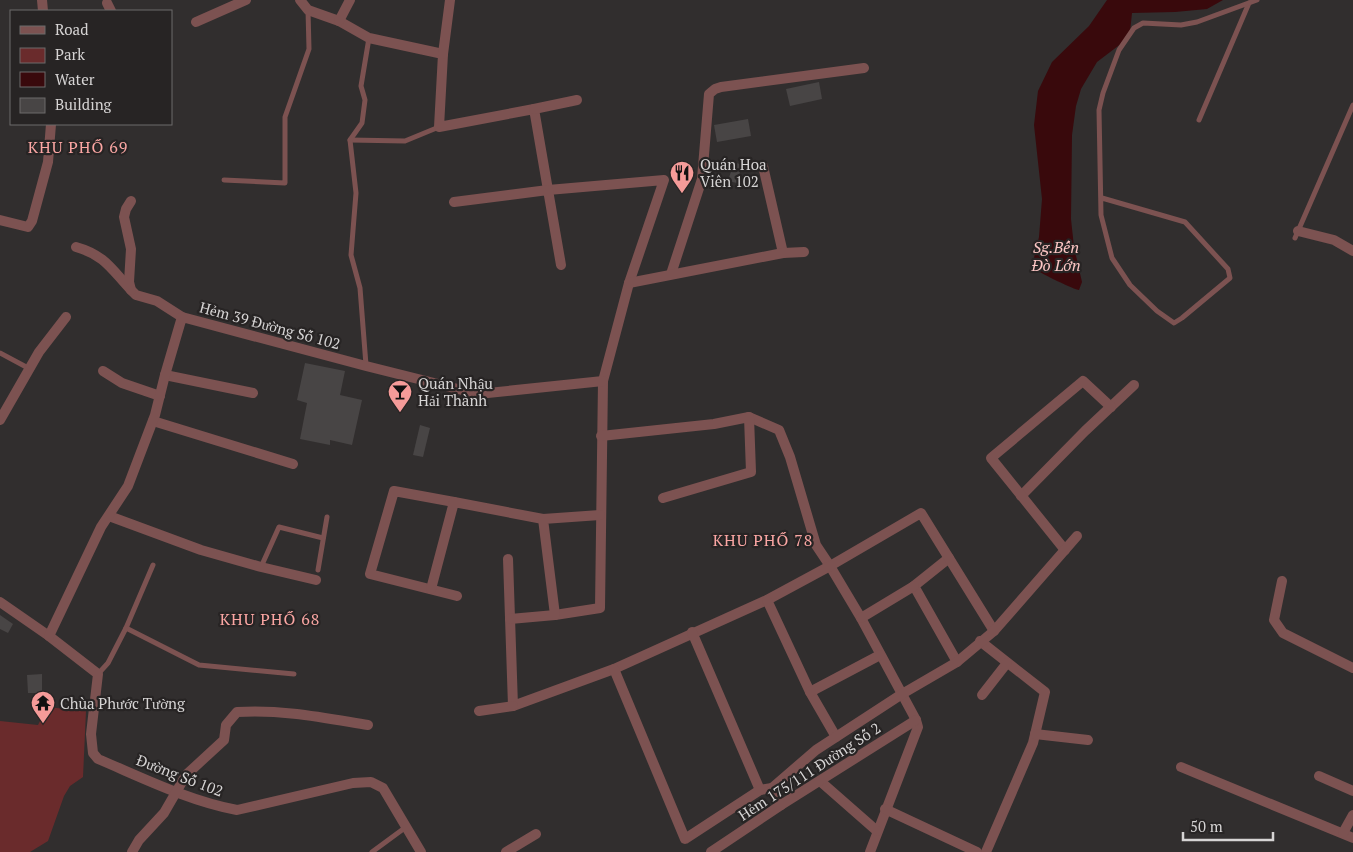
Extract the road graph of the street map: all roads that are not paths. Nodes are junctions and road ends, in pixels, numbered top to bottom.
1 (246, 0) edge
2 (300, 0) edge
3 (350, 0) edge
4 (450, 0) edge
5 (1257, 0) edge
6 (1249, 3) junction
7 (308, 10) junction
8 (339, 21) junction
9 (196, 22) dead end
10 (369, 38) junction
11 (443, 54) junction
12 (864, 68) dead end
13 (577, 100) dead end
14 (1353, 105) edge
15 (534, 109) junction
16 (1199, 120) dead end
17 (51, 125) edge
18 (438, 127) junction
19 (350, 140) junction
20 (763, 166) dead end
21 (224, 180) dead end
22 (548, 190) junction
23 (1102, 198) junction
24 (131, 201) dead end
25 (454, 202) dead end
26 (0, 220) edge
27 (1296, 234) joint
28 (76, 248) dead end
29 (1353, 250) edge
30 (804, 252) dead end
31 (783, 253) junction
32 (561, 265) dead end
33 (671, 274) junction
34 (629, 283) junction
35 (131, 290) junction
36 (66, 316) dead end
37 (182, 317) junction
38 (0, 353) edge
39 (366, 366) junction
40 (30, 369) junction
41 (103, 371) dead end
42 (165, 375) junction
43 (603, 381) junction
44 (1134, 385) dead end
45 (253, 393) dead end
46 (160, 396) junction
47 (1111, 407) junction
48 (1, 417) edge
49 (749, 417) junction
50 (153, 422) junction
51 (601, 436) junction
52 (293, 464) dead end
53 (1021, 496) junction
54 (663, 498) dead end
55 (454, 502) junction
56 (600, 515) junction
57 (109, 516) junction
58 (326, 517) dead end
59 (543, 519) junction
60 (1077, 536) dead end
61 (323, 538) junction
62 (1065, 550) junction
63 (949, 558) junction
64 (508, 559) dead end
65 (153, 565) dead end
66 (830, 566) junction
67 (261, 568) junction
68 (317, 575) joint
69 (1282, 581) dead end
70 (914, 586) junction
71 (431, 589) junction
72 (457, 596) dead end
73 (767, 600) junction
74 (0, 602) edge
75 (555, 615) junction
76 (861, 618) junction
77 (510, 619) junction
78 (126, 628) junction
79 (994, 631) junction
80 (692, 632) junction
81 (49, 636) junction
82 (980, 641) junction
83 (880, 654) junction
84 (956, 662) junction
85 (1007, 663) junction
86 (1353, 668) edge
87 (614, 669) junction
88 (98, 674) junction
89 (294, 674) dead end
90 (810, 692) junction
91 (902, 694) junction
92 (982, 695) dead end
93 (513, 706) junction
94 (479, 711) dead end
95 (916, 718) junction
96 (368, 725) dead end
97 (1035, 734) junction
98 (836, 737) junction
99 (1088, 740) dead end
100 (1181, 767) dead end
101 (1319, 776) dead end
102 (820, 781) junction
103 (772, 788) junction
104 (760, 790) junction
105 (1353, 790) edge
106 (177, 791) junction
107 (781, 805) junction
108 (885, 809) junction
109 (1353, 815) edge
110 (406, 827) junction
111 (877, 831) junction
112 (1343, 833) junction
113 (536, 834) dead end
114 (1353, 838) edge
115 (717, 851) edge
116 (132, 852) edge
117 (372, 852) edge
118 (421, 852) edge
119 (506, 852) edge
120 (870, 852) edge
121 (977, 852) edge
122 (986, 852) edge

1 - 9 street
2 - 7 street
3 - 8 street
4 - 11 street
5 - 6 lane
6 - 16 lane
6 - 23 lane
7 - 8 street
7 - 21 lane
8 - 10 street
10 - 11 street
10 - 19 lane
11 - 18 street
12 - 33 street
13 - 15 street
14 - 27 lane
15 - 18 street
15 - 22 street
17 - 26 street
18 - 19 lane
19 - 39 lane
20 - 31 street
22 - 25 street
22 - 32 street
22 - 34 street
23 - 23 lane
24 - 35 street
27 - 29 street
28 - 35 street
30 - 31 street
31 - 33 street
33 - 34 street
34 - 43 street
35 - 37 street
36 - 40 street
37 - 39 street, Hẻm 39 Đường Số 102
37 - 42 street, Hẻm 39 Đường Số 102
38 - 40 lane
39 - 43 street, Hẻm 39 Đường Số 102
40 - 48 street
41 - 46 street
42 - 45 street
42 - 46 street, Hẻm 39 Đường Số 102
43 - 51 street
44 - 47 street
46 - 50 street, Hẻm 39 Đường Số 102
47 - 53 street
47 - 53 street
49 - 51 street
49 - 54 street
49 - 66 street
50 - 52 street
50 - 57 street, Hẻm 39 Đường Số 102
51 - 56 street
53 - 62 street
55 - 59 street
55 - 71 street
55 - 71 street
56 - 59 street
56 - 75 street
57 - 67 street
57 - 81 street, Hẻm 39 Đường Số 102
58 - 61 lane
59 - 75 street
60 - 62 street
61 - 67 lane
61 - 68 lane
62 - 79 street
63 - 66 street
63 - 70 street
63 - 79 street
64 - 77 street
65 - 78 lane
66 - 73 street
66 - 76 street
67 - 68 street
69 - 86 street
70 - 76 street
70 - 84 street
71 - 72 street
73 - 80 street
73 - 90 street
74 - 81 street
75 - 77 street
76 - 83 street
77 - 93 street
78 - 88 lane
78 - 89 lane
79 - 82 street
80 - 87 street
80 - 104 street
81 - 88 street
82 - 84 street
82 - 85 street
83 - 90 street
83 - 91 street
84 - 91 street
85 - 92 street
85 - 97 street
87 - 93 street
87 - 104 street
88 - 106 street, Đường Số 102
90 - 98 street
91 - 95 street
91 - 98 street
93 - 94 street
95 - 102 street, Hẻm 175/111 Đường Số 2
95 - 108 street
96 - 106 street
97 - 99 street
97 - 122 street
98 - 103 street
100 - 112 street
101 - 105 street
102 - 107 street, Hẻm 175/111 Đường Số 2
102 - 111 street
103 - 104 street
103 - 107 street
106 - 110 street, Đường Số 102
106 - 116 street
107 - 115 street, Hẻm 175/111 Đường Số 2
108 - 111 street
108 - 121 street
109 - 112 street
110 - 117 lane
110 - 118 street, Đường Số 102
111 - 120 street
112 - 114 street
113 - 119 street

